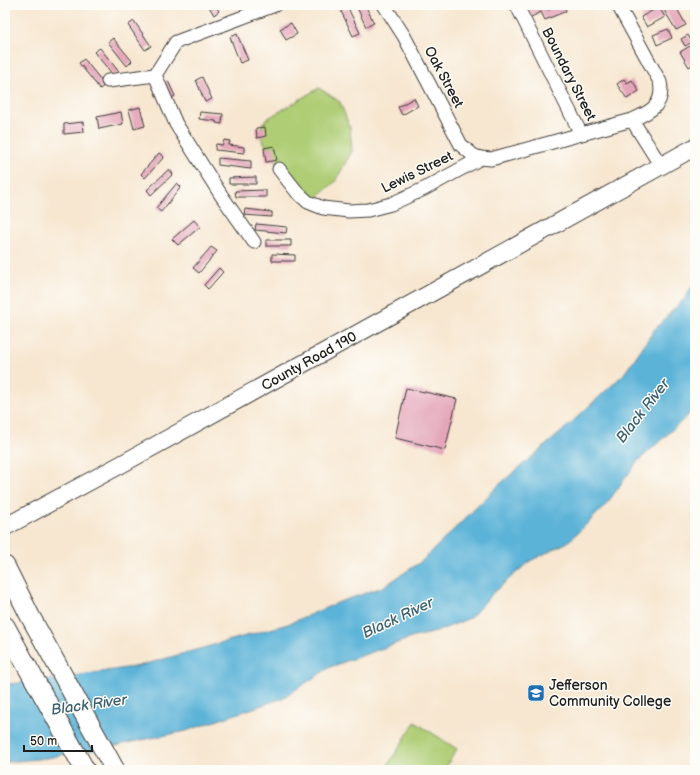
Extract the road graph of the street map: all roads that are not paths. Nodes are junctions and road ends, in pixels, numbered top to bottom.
1 (275, 5) edge
2 (384, 5) edge
3 (618, 5) edge
4 (517, 6) dead end
5 (155, 75) junction
6 (108, 81) dead end
7 (632, 120) junction
8 (581, 134) junction
9 (695, 147) edge
10 (481, 158) junction
11 (661, 166) junction
12 (279, 169) dead end
13 (254, 242) dead end
14 (5, 527) edge
15 (5, 566) edge
16 (5, 626) edge
17 (85, 770) edge
18 (115, 770) edge

1 - 5 street
2 - 10 street, Oak Street
3 - 7 street, Lewis Street
4 - 8 street, Boundary Street
5 - 6 street
5 - 13 street
7 - 8 street, Lewis Street
7 - 11 street
8 - 10 street, Lewis Street
9 - 11 main road, County Road 190
10 - 12 street, Lewis Street
11 - 14 main road, County Road 190
15 - 18 highway
16 - 17 highway

